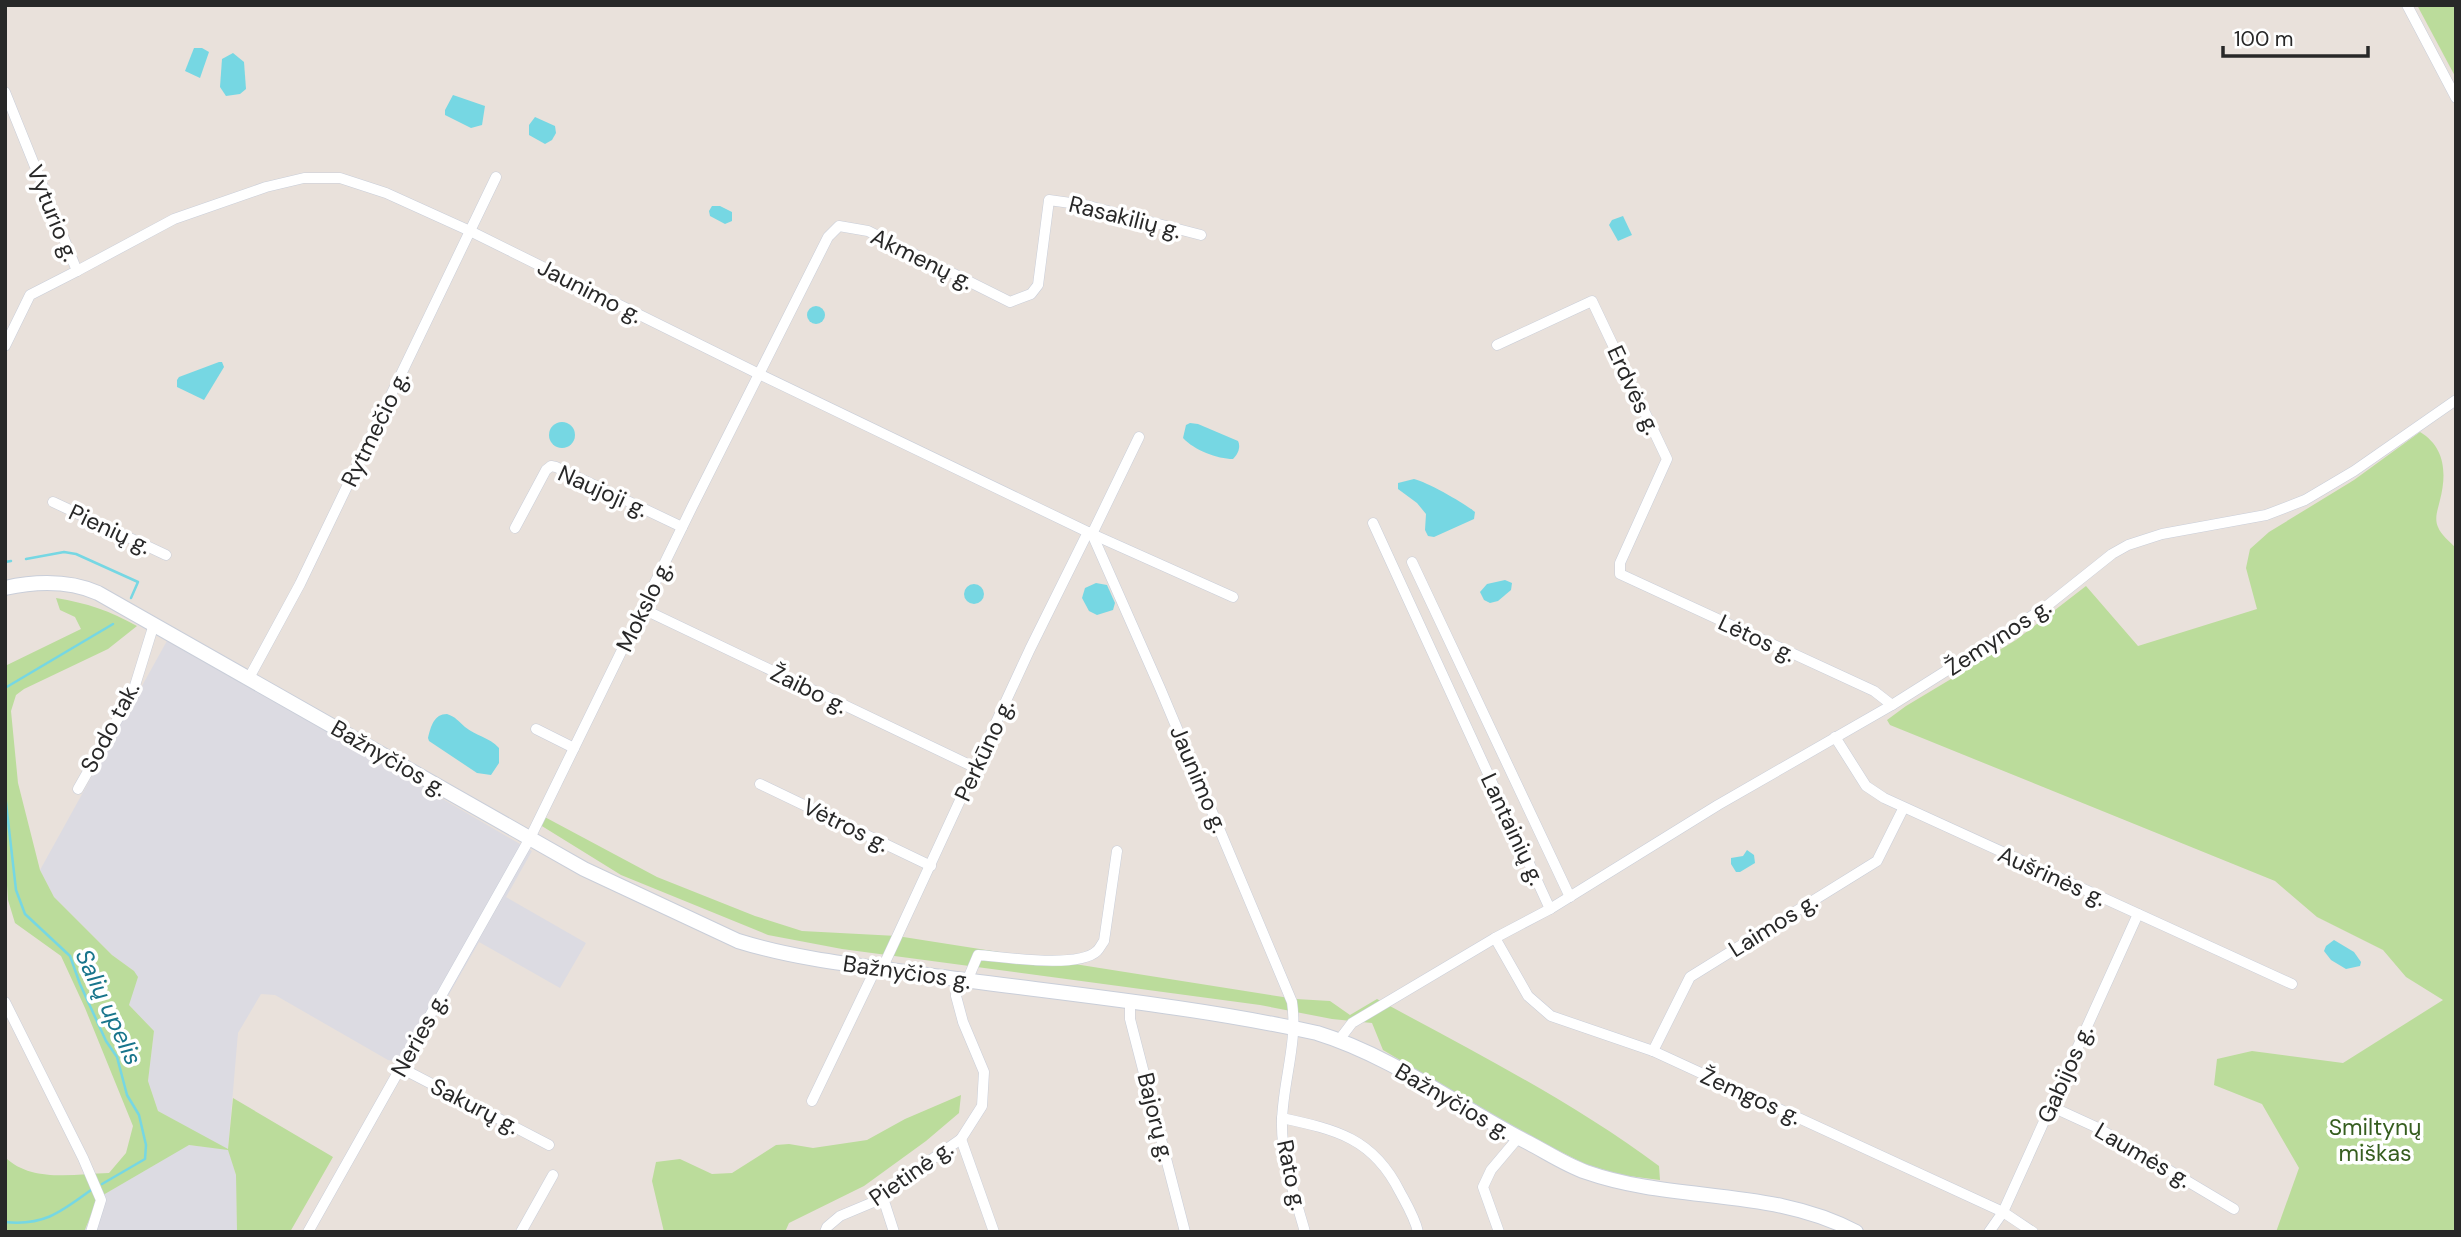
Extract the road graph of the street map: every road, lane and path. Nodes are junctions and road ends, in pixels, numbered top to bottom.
1 (2407, 5) edge
2 (5, 93) edge
3 (2456, 98) edge
4 (496, 177) dead end
5 (1049, 200) joint
6 (470, 231) junction
7 (1201, 235) dead end
8 (76, 271) junction
9 (1497, 345) dead end
10 (5, 346) edge
11 (759, 374) junction
12 (2456, 400) edge
13 (1139, 437) dead end
14 (54, 502) dead end
15 (1373, 523) dead end
16 (682, 527) junction
17 (515, 528) dead end
18 (1090, 533) junction
19 (166, 555) dead end
20 (1412, 562) dead end
21 (1619, 574) joint
22 (5, 588) edge
23 (1233, 597) dead end
24 (643, 609) junction
25 (154, 624) junction
26 (249, 678) junction
27 (1892, 705) junction
28 (536, 729) dead end
29 (1835, 737) junction
30 (574, 748) junction
31 (976, 768) junction
32 (760, 784) dead end
33 (78, 789) dead end
34 (1903, 809) junction
35 (530, 838) junction
36 (1117, 851) dead end
37 (931, 866) junction
38 (1570, 897) junction
39 (1550, 909) junction
40 (2137, 914) junction
41 (1496, 938) junction
42 (879, 968) junction
43 (962, 980) junction
44 (2292, 984) dead end
45 (5, 1002) edge
46 (1130, 1003) junction
47 (1293, 1027) junction
48 (1339, 1040) junction
49 (1653, 1051) junction
50 (401, 1068) junction
51 (812, 1101) dead end
52 (2050, 1106) junction
53 (1282, 1118) junction
54 (1518, 1138) junction
55 (961, 1139) junction
56 (549, 1145) dead end
57 (553, 1175) dead end
58 (883, 1198) junction
59 (2234, 1209) dead end
60 (2003, 1212) junction
61 (91, 1232) edge
62 (308, 1232) edge
63 (521, 1232) edge
64 (825, 1232) edge
65 (894, 1232) edge
66 (994, 1232) edge
67 (1185, 1232) edge
68 (1305, 1232) edge
69 (1419, 1232) edge
70 (1499, 1232) edge
71 (1856, 1232) edge
72 (1990, 1232) edge
73 (2033, 1232) edge

1 - 3 street
2 - 8 street, Vyturio g.
4 - 6 street, Rytmečio g.
5 - 7 street, Rasakilių g.
5 - 11 street, Akmenų g.
6 - 8 street, Jaunimo g.
6 - 11 street, Jaunimo g.
6 - 26 street, Rytmečio g.
8 - 10 street, Vyturio g.
9 - 21 street, Erdvės g.
11 - 16 street, Mokslo g.
11 - 18 street, Jaunimo g.
12 - 27 street, Žemynos g.
13 - 18 street, Perkūno g.
14 - 19 street, Pienių g.
15 - 39 street, Lantainių g.
16 - 17 street, Naujoji g.
16 - 24 street, Mokslo g.
18 - 23 street, Jaunimo g.
18 - 31 street, Perkūno g.
18 - 47 street, Jaunimo g.
20 - 38 street
21 - 27 street, Lėtos g.
22 - 25 main road, Bažnyčios g.
24 - 30 street, Mokslo g.
24 - 31 street, Žaibo g.
25 - 26 main road, Bažnyčios g.
25 - 33 street, Sodo tak.
26 - 35 main road, Bažnyčios g.
27 - 29 street, Žemynos g.
28 - 30 street
29 - 34 street, Aušrinės g.
29 - 38 street, Žemynos g.
30 - 35 street, Mokslo g.
31 - 37 street, Perkūno g.
32 - 37 street, Vėtros g.
34 - 40 street, Aušrinės g.
34 - 49 street, Laimos g.
35 - 42 main road, Bažnyčios g.
35 - 50 street, Neries g.
36 - 43 street
37 - 42 street, Perkūno g.
38 - 39 street, Žemynos g.
39 - 41 street, Lantainių g.
40 - 44 street, Aušrinės g.
40 - 52 street, Gabijos g.
41 - 48 street, Lantainių g.
41 - 49 street, Žemgos g.
42 - 43 main road, Bažnyčios g.
42 - 51 street, Perkūno g.
43 - 46 main road, Bažnyčios g.
43 - 55 street, Pietinė g.
45 - 61 street
46 - 47 main road, Bažnyčios g.
46 - 67 street, Bajorų g.
47 - 48 main road, Bažnyčios g.
47 - 53 street, Rato g.
48 - 54 main road, Bažnyčios g.
49 - 60 street, Žemgos g.
50 - 56 street, Sakurų g.
50 - 62 street, Neries g.
52 - 59 street, Laumės g.
52 - 60 street, Gabijos g.
53 - 68 street, Rato g.
53 - 69 street, Rato g.
54 - 70 street
54 - 71 main road, Bažnyčios g.
55 - 58 street, Pietinė g.
55 - 66 street
57 - 63 street
58 - 64 street, Pietinė g.
58 - 65 street
60 - 72 street, Gabijos g.
60 - 73 street, Žemgos g.

